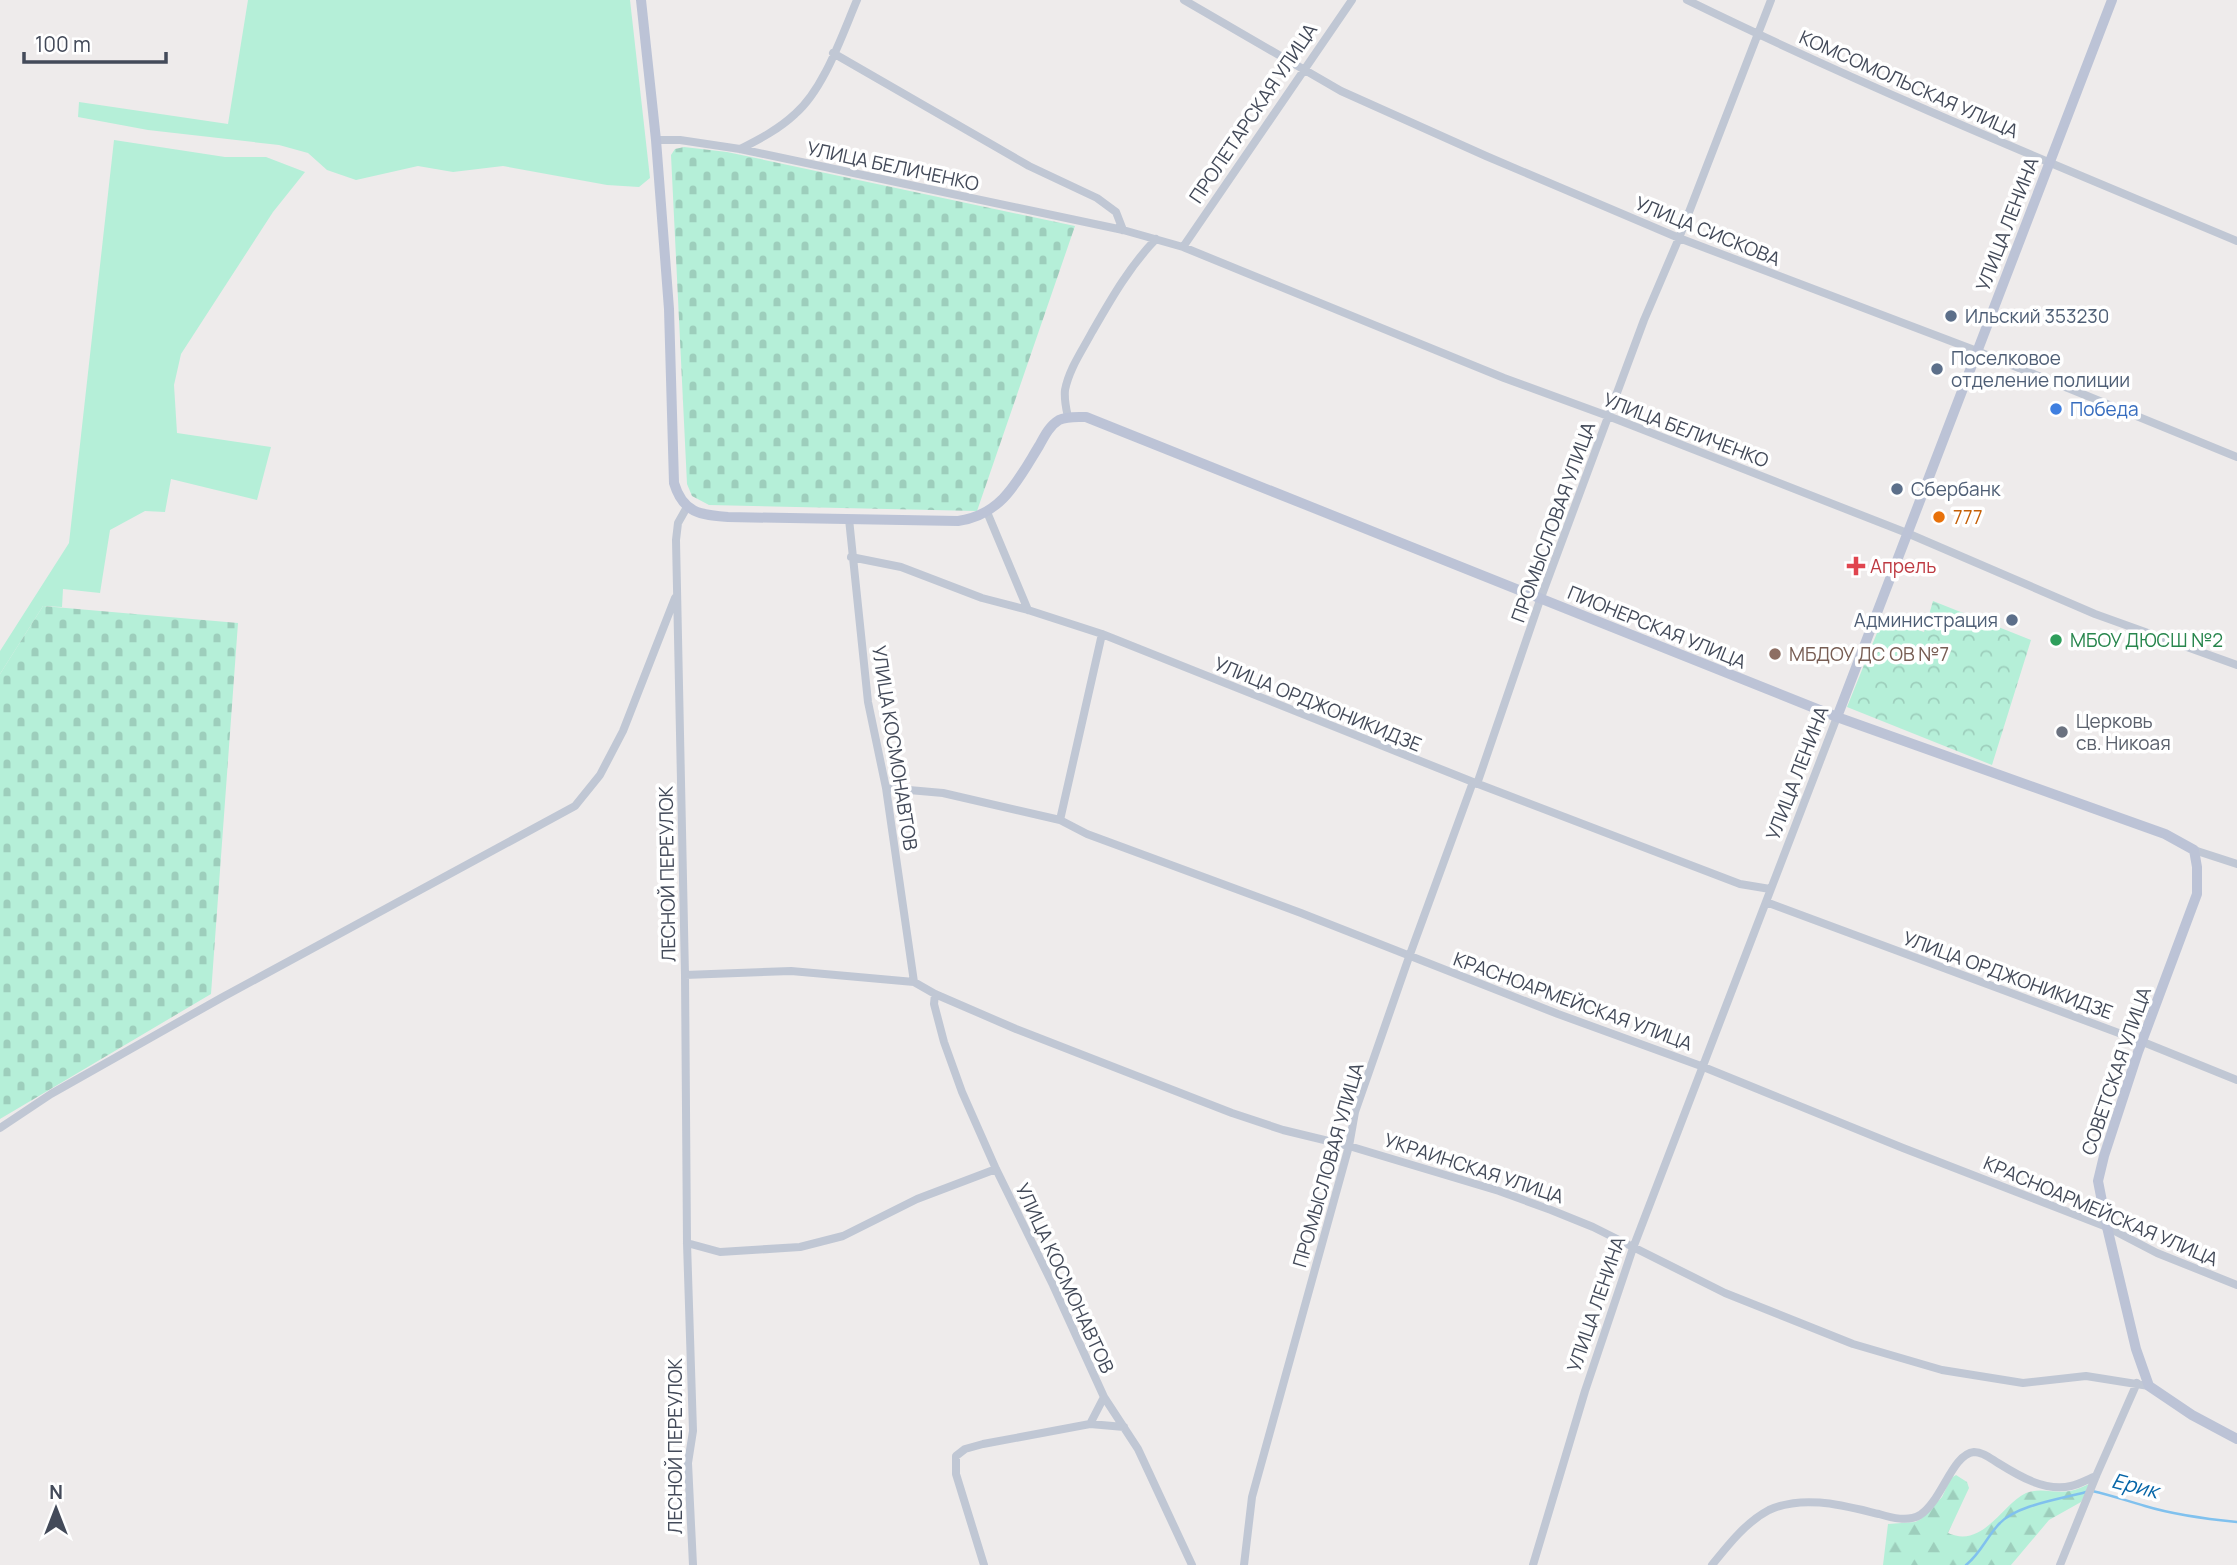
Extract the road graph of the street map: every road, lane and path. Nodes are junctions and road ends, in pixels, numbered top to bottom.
1 (641, 0) edge
2 (857, 0) edge
3 (1184, 0) edge
4 (1352, 0) edge
5 (1688, 0) edge
6 (1771, 0) edge
7 (2112, 0) edge
8 (1759, 35) junction
9 (833, 53) junction
10 (1302, 70) junction
11 (656, 139) junction
12 (740, 149) junction
13 (2050, 163) junction
14 (1122, 230) junction
15 (1679, 238) junction
16 (1156, 239) junction
17 (2237, 241) edge
18 (1183, 247) junction
19 (1976, 351) junction
20 (1608, 416) junction
21 (1068, 417) junction
22 (2237, 457) edge
23 (687, 507) junction
24 (986, 512) junction
25 (849, 519) junction
26 (1907, 533) junction
27 (851, 557) junction
28 (677, 592) junction
29 (1540, 600) junction
30 (1028, 610) junction
31 (1102, 634) junction
32 (2237, 665) edge
33 (1837, 717) junction
34 (1475, 783) junction
35 (887, 788) junction
36 (1060, 820) junction
37 (2194, 850) junction
38 (2237, 864) edge
39 (1770, 889) junction
40 (1766, 902) junction
41 (1409, 957) junction
42 (685, 975) junction
43 (914, 982) junction
44 (936, 994) junction
45 (2143, 1042) junction
46 (1702, 1066) junction
47 (2237, 1080) edge
48 (0, 1128) edge
49 (1349, 1146) junction
50 (996, 1169) junction
51 (2107, 1227) junction
52 (687, 1243) junction
53 (1633, 1248) junction
54 (2237, 1285) edge
55 (2137, 1383) junction
56 (2149, 1386) junction
57 (1104, 1397) junction
58 (1090, 1424) junction
59 (1124, 1427) junction
60 (2237, 1439) edge
61 (2096, 1476) junction
62 (692, 1565) edge
63 (984, 1565) edge
64 (1192, 1565) edge
65 (1244, 1565) edge
66 (1533, 1565) edge
67 (1712, 1565) edge
68 (2060, 1565) edge

1 - 11 street
2 - 9 street
3 - 10 street, УЛИЦА СИСКОВА
4 - 10 street, ПРОЛЕТАРСКАЯ УЛИЦА
5 - 8 street, КОМСОМОЛЬСКАЯ УЛИЦА
6 - 8 street, ПРОМЫСЛОВАЯ УЛИЦА
7 - 13 street, УЛИЦА ЛЕНИНА
8 - 13 street, КОМСОМОЛЬСКАЯ УЛИЦА
8 - 15 street, ПРОМЫСЛОВАЯ УЛИЦА
9 - 12 street
9 - 14 street
10 - 15 street, УЛИЦА СИСКОВА
10 - 18 street, ПРОЛЕТАРСКАЯ УЛИЦА
11 - 12 street, УЛИЦА БЕЛИЧЕНКО
11 - 23 street
12 - 14 street, УЛИЦА БЕЛИЧЕНКО
13 - 17 street, КОМСОМОЛЬСКАЯ УЛИЦА
13 - 19 street, УЛИЦА ЛЕНИНА
14 - 16 street, УЛИЦА БЕЛИЧЕНКО
15 - 19 street, УЛИЦА СИСКОВА
15 - 20 street, ПРОМЫСЛОВАЯ УЛИЦА
16 - 18 street, УЛИЦА БЕЛИЧЕНКО
16 - 21 street
18 - 20 street, УЛИЦА БЕЛИЧЕНКО
19 - 22 street, УЛИЦА СИСКОВА
19 - 26 street, УЛИЦА ЛЕНИНА
20 - 26 street, УЛИЦА БЕЛИЧЕНКО
20 - 29 street, ПРОМЫСЛОВАЯ УЛИЦА
21 - 24 street
21 - 29 street, ПИОНЕРСКАЯ УЛИЦА
23 - 25 street
23 - 28 street, ЛЕСНОЙ ПЕРЕУЛОК
24 - 25 street
24 - 30 street
25 - 27 street, УЛИЦА КОСМОНАВТОВ
26 - 32 street, УЛИЦА БЕЛИЧЕНКО
26 - 33 street, УЛИЦА ЛЕНИНА
27 - 30 street, УЛИЦА ОРДЖОНИКИДЗЕ
27 - 35 street, УЛИЦА КОСМОНАВТОВ
28 - 42 street, ЛЕСНОЙ ПЕРЕУЛОК
28 - 48 street
29 - 33 street, ПИОНЕРСКАЯ УЛИЦА
29 - 34 street, ПРОМЫСЛОВАЯ УЛИЦА
30 - 31 street, УЛИЦА ОРДЖОНИКИДЗЕ
31 - 34 street, УЛИЦА ОРДЖОНИКИДЗЕ
31 - 36 street
33 - 37 street, ПИОНЕРСКАЯ УЛИЦА
33 - 39 street, УЛИЦА ЛЕНИНА
34 - 39 street, УЛИЦА ОРДЖОНИКИДЗЕ
34 - 41 street, ПРОМЫСЛОВАЯ УЛИЦА
35 - 36 street, КРАСНОАРМЕЙСКАЯ УЛИЦА
35 - 43 street, УЛИЦА КОСМОНАВТОВ
36 - 41 street, КРАСНОАРМЕЙСКАЯ УЛИЦА
37 - 38 street, ПИОНЕРСКАЯ УЛИЦА
37 - 45 street, СОВЕТСКАЯ УЛИЦА
39 - 40 street, УЛИЦА ЛЕНИНА
40 - 45 street, УЛИЦА ОРДЖОНИКИДЗЕ
40 - 46 street, УЛИЦА ЛЕНИНА
41 - 46 street, КРАСНОАРМЕЙСКАЯ УЛИЦА
41 - 49 street, ПРОМЫСЛОВАЯ УЛИЦА
42 - 43 street, УКРАИНСКАЯ УЛИЦА
42 - 52 street, ЛЕСНОЙ ПЕРЕУЛОК
43 - 44 street, УКРАИНСКАЯ УЛИЦА
44 - 49 street, УКРАИНСКАЯ УЛИЦА
44 - 50 street, УЛИЦА КОСМОНАВТОВ
45 - 47 street, УЛИЦА ОРДЖОНИКИДЗЕ
45 - 51 street, СОВЕТСКАЯ УЛИЦА
46 - 51 street, КРАСНОАРМЕЙСКАЯ УЛИЦА
46 - 53 street, УЛИЦА ЛЕНИНА
49 - 53 street, УКРАИНСКАЯ УЛИЦА
49 - 65 street, ПРОМЫСЛОВАЯ УЛИЦА
50 - 52 street
50 - 57 street, УЛИЦА КОСМОНАВТОВ
51 - 54 street, КРАСНОАРМЕЙСКАЯ УЛИЦА
51 - 56 street, СОВЕТСКАЯ УЛИЦА
52 - 62 street, ЛЕСНОЙ ПЕРЕУЛОК
53 - 55 street, УКРАИНСКАЯ УЛИЦА
53 - 66 street, УЛИЦА ЛЕНИНА
55 - 56 street, УКРАИНСКАЯ УЛИЦА
55 - 61 street
56 - 60 street, УКРАИНСКАЯ УЛИЦА
57 - 58 street
57 - 59 street, УЛИЦА КОСМОНАВТОВ
58 - 59 street
58 - 63 street
59 - 64 street, УЛИЦА КОСМОНАВТОВ
61 - 67 street
61 - 68 street

